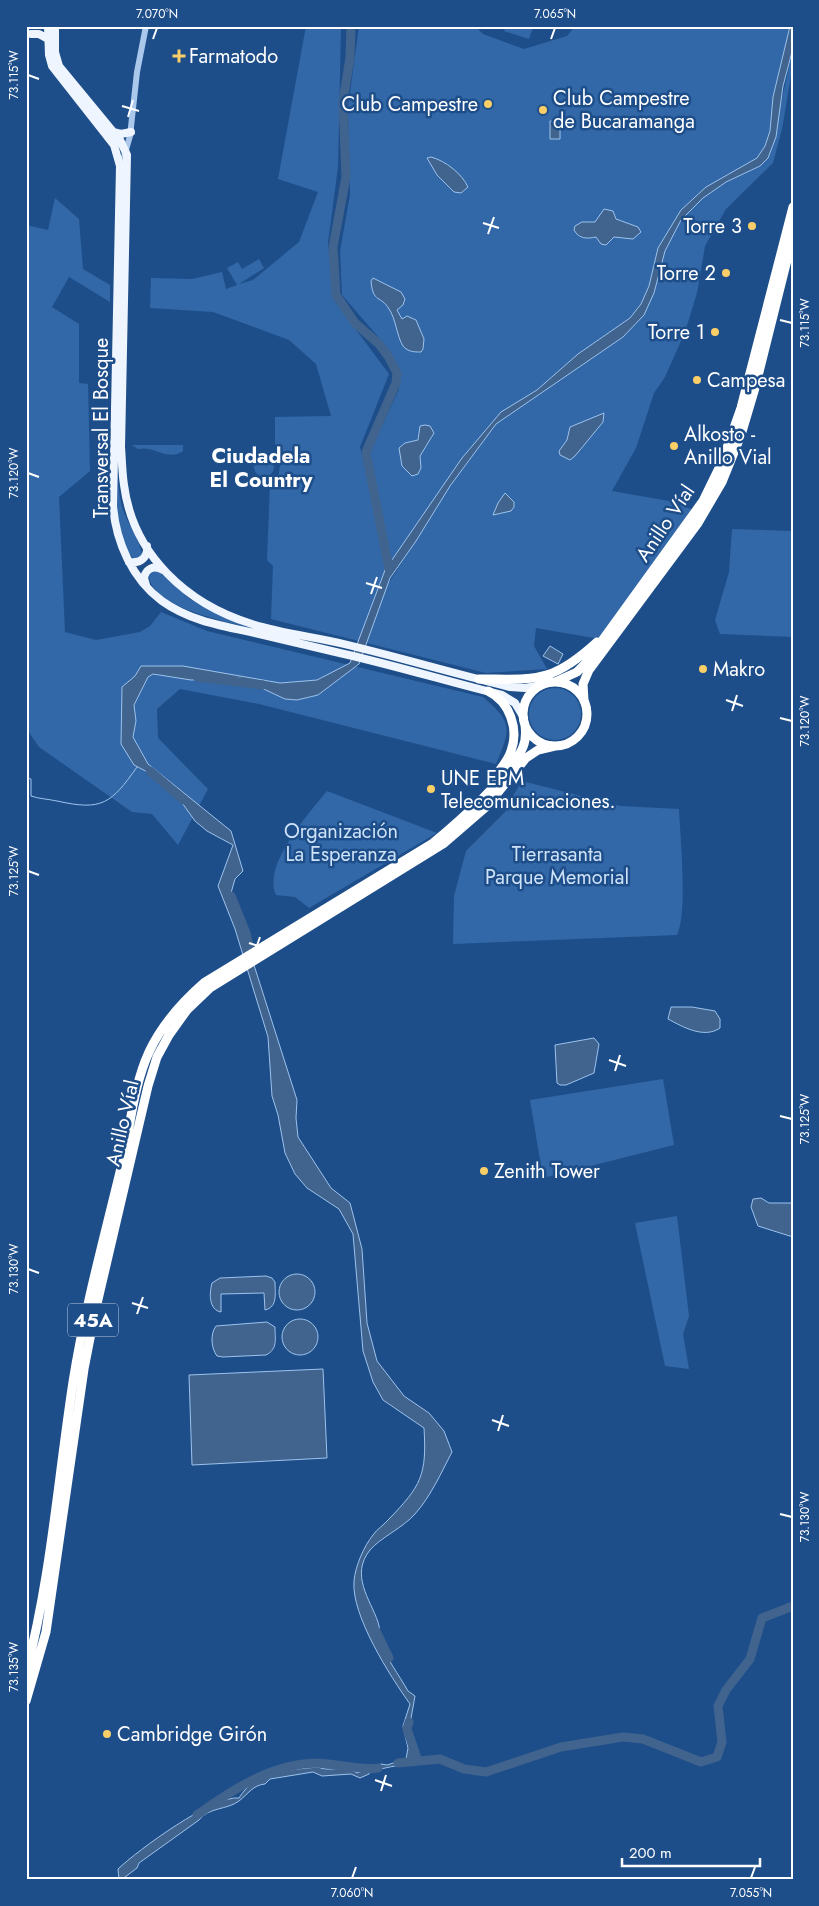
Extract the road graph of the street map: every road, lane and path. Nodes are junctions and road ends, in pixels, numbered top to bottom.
1 (48, 26) edge
2 (55, 26) edge
3 (146, 26) edge
4 (31, 34) dead end
5 (48, 39) junction
6 (112, 131) junction
7 (131, 132) junction
8 (114, 145) junction
9 (125, 149) junction
10 (120, 173) junction
11 (793, 207) edge
12 (793, 236) edge
13 (146, 546) junction
14 (129, 562) junction
15 (163, 570) junction
16 (147, 586) junction
17 (613, 626) junction
18 (479, 679) junction
19 (555, 682) junction
20 (542, 685) junction
21 (488, 691) junction
22 (584, 701) junction
23 (524, 722) junction
24 (555, 746) junction
25 (486, 793) junction
26 (257, 953) junction
27 (233, 968) junction
28 (26, 1672) edge
29 (26, 1701) edge

1 - 5 main road, Transversal El Bosque
2 - 6 main road, Transversal El Bosque
3 - 7 street
4 - 5 main road
5 - 8 main road, Transversal El Bosque
6 - 7 main road
6 - 9 main road, Transversal El Bosque
7 - 9 street
8 - 9 street
8 - 10 main road, Transversal El Bosque
9 - 10 street
9 - 13 main road, Transversal El Bosque
10 - 14 main road, Transversal El Bosque
11 - 17 highway, Anillo Víal
12 - 22 highway, Anillo Víal
13 - 14 main road
13 - 15 main road, Transversal El Bosque
14 - 16 main road, Transversal El Bosque
15 - 16 main road
15 - 18 main road, Transversal El Bosque
16 - 21 main road, Transversal El Bosque
17 - 18 highway
17 - 19 highway, Anillo Víal
18 - 20 main road, Transversal El Bosque
19 - 20 highway
19 - 22 highway
20 - 23 highway
21 - 23 main road, Transversal El Bosque
21 - 25 highway
22 - 24 highway
23 - 24 highway
23 - 25 highway, Anillo Víal / 45A
24 - 26 highway, Anillo Víal / 45A
25 - 26 highway, Anillo Víal / 45A
26 - 27 highway, Anillo Víal / 45A
27 - 28 highway, Anillo Víal / 45A
27 - 29 highway, Anillo Víal / 45A

